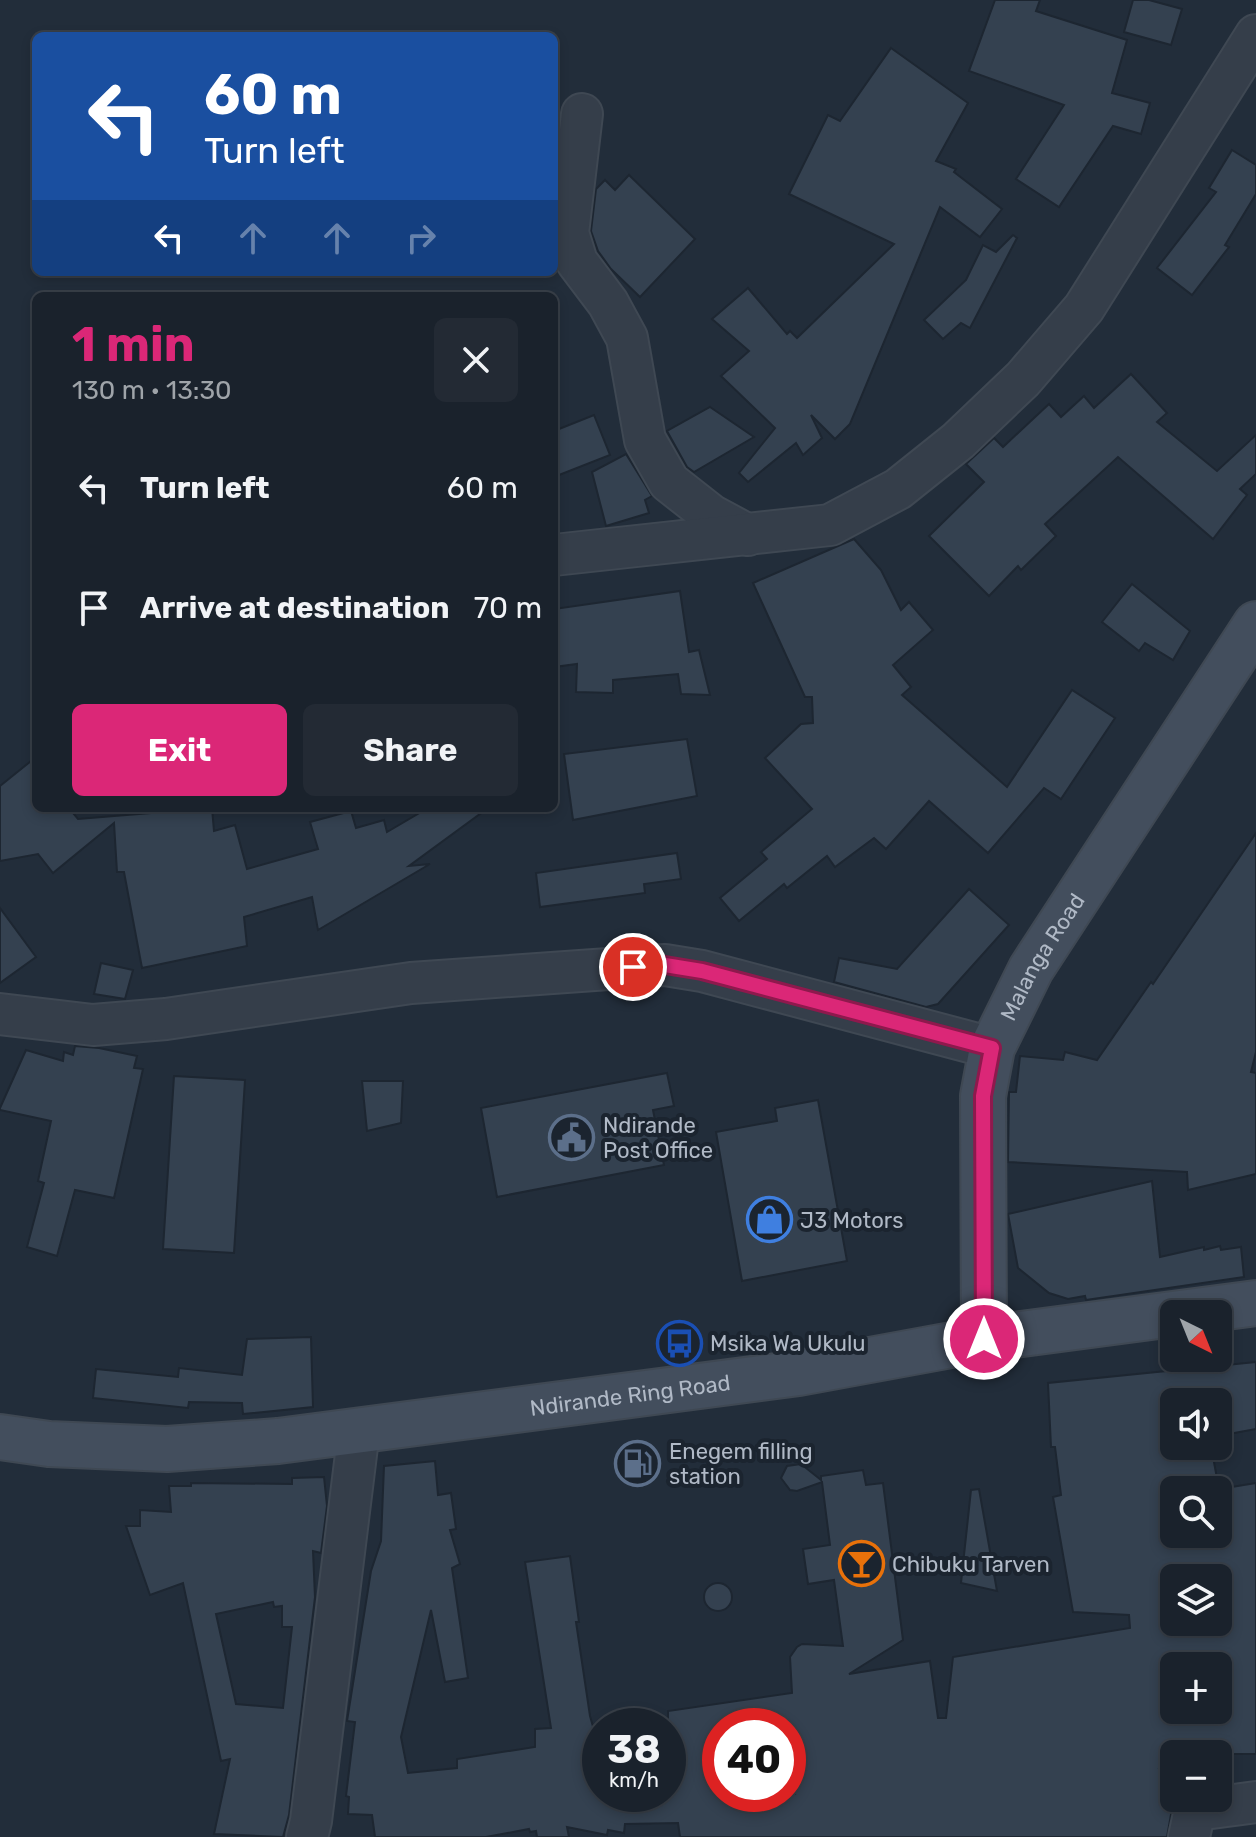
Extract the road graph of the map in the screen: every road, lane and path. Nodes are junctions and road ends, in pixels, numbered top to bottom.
1 (1256, 35) edge
2 (582, 114) dead end
3 (748, 535) junction
4 (558, 555) edge
5 (1256, 624) edge
6 (0, 1014) edge
7 (992, 1048) junction
8 (1256, 1303) edge
9 (984, 1339) junction
10 (359, 1430) junction
11 (0, 1437) edge
12 (1256, 1802) edge
13 (307, 1837) edge
14 (1189, 1837) edge

1 - 3 street
2 - 3 street
3 - 4 street
5 - 7 street, Malanga Road
6 - 7 street
7 - 9 street, Malanga Road
8 - 9 street, Ndirande Ring Road
9 - 10 street, Ndirande Ring Road
10 - 11 street, Ndirande Ring Road
10 - 13 street
12 - 14 street

